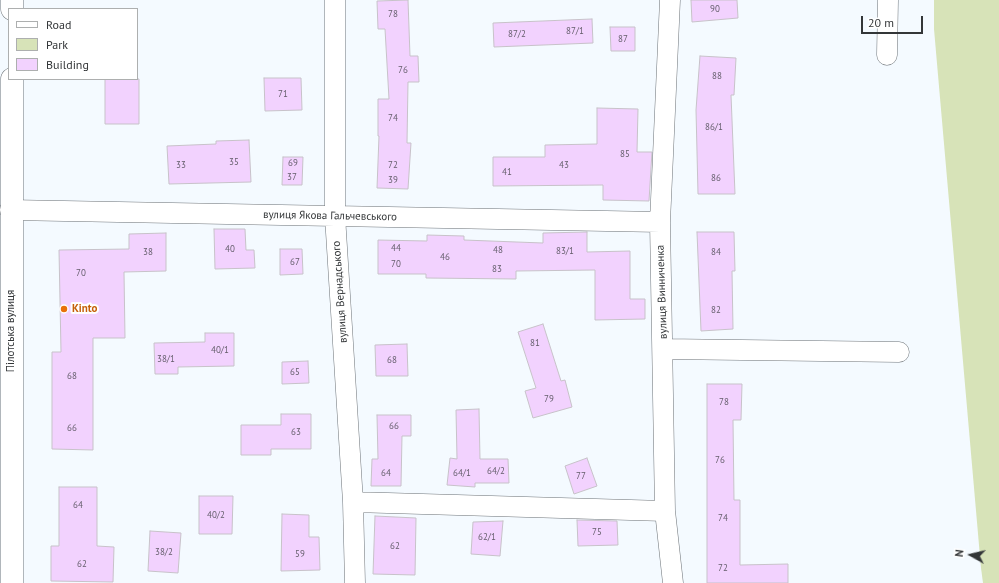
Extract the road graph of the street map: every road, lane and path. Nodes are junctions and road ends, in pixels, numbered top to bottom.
1 (335, 0) edge
2 (670, 0) edge
3 (888, 0) edge
4 (887, 55) dead end
5 (12, 80) edge
6 (5, 210) edge
7 (335, 216) junction
8 (660, 222) junction
9 (664, 349) junction
10 (899, 352) dead end
11 (353, 502) junction
12 (665, 511) junction
13 (12, 583) edge
14 (355, 583) edge
15 (673, 583) edge

1 - 7 street, вулиця Вернадського
2 - 8 street, вулиця Винниченка
3 - 4 street
5 - 6 street, Пілотська вулиця
6 - 7 street, вулиця Якова Гальчевського
6 - 13 street, Пілотська вулиця
7 - 8 street, вулиця Якова Гальчевського
7 - 11 street, вулиця Вернадського
8 - 9 street, вулиця Винниченка
9 - 10 street
9 - 12 street, вулиця Винниченка
11 - 12 street
11 - 14 street, вулиця Вернадського
12 - 15 street, вулиця Винниченка

